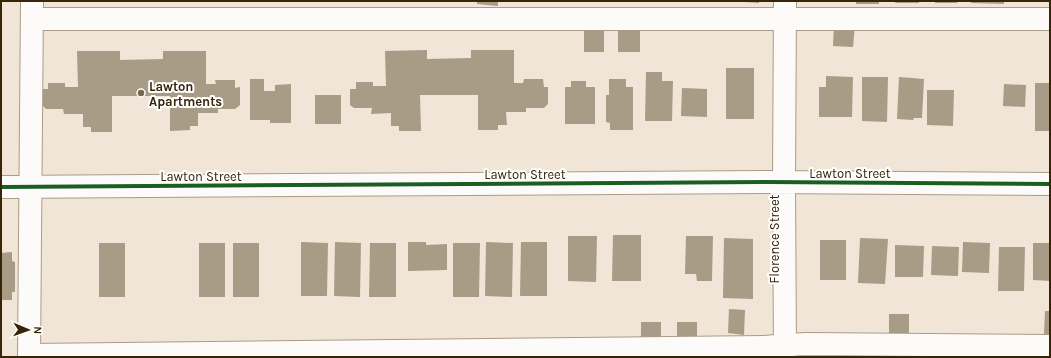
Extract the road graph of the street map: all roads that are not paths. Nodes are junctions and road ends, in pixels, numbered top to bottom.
1 (32, 10) edge
2 (785, 10) edge
3 (1050, 19) edge
4 (784, 182) junction
5 (1050, 184) edge
6 (30, 186) junction
7 (1, 187) edge
8 (1050, 346) edge
9 (785, 351) edge
10 (29, 356) edge

1 - 2 street
1 - 6 street
2 - 3 street
2 - 4 street, Florence Street
4 - 5 street, Lawton Street
4 - 6 street, Lawton Street
4 - 9 street, Florence Street
6 - 7 street, Lawton Street
6 - 10 street
8 - 9 street
9 - 10 street

